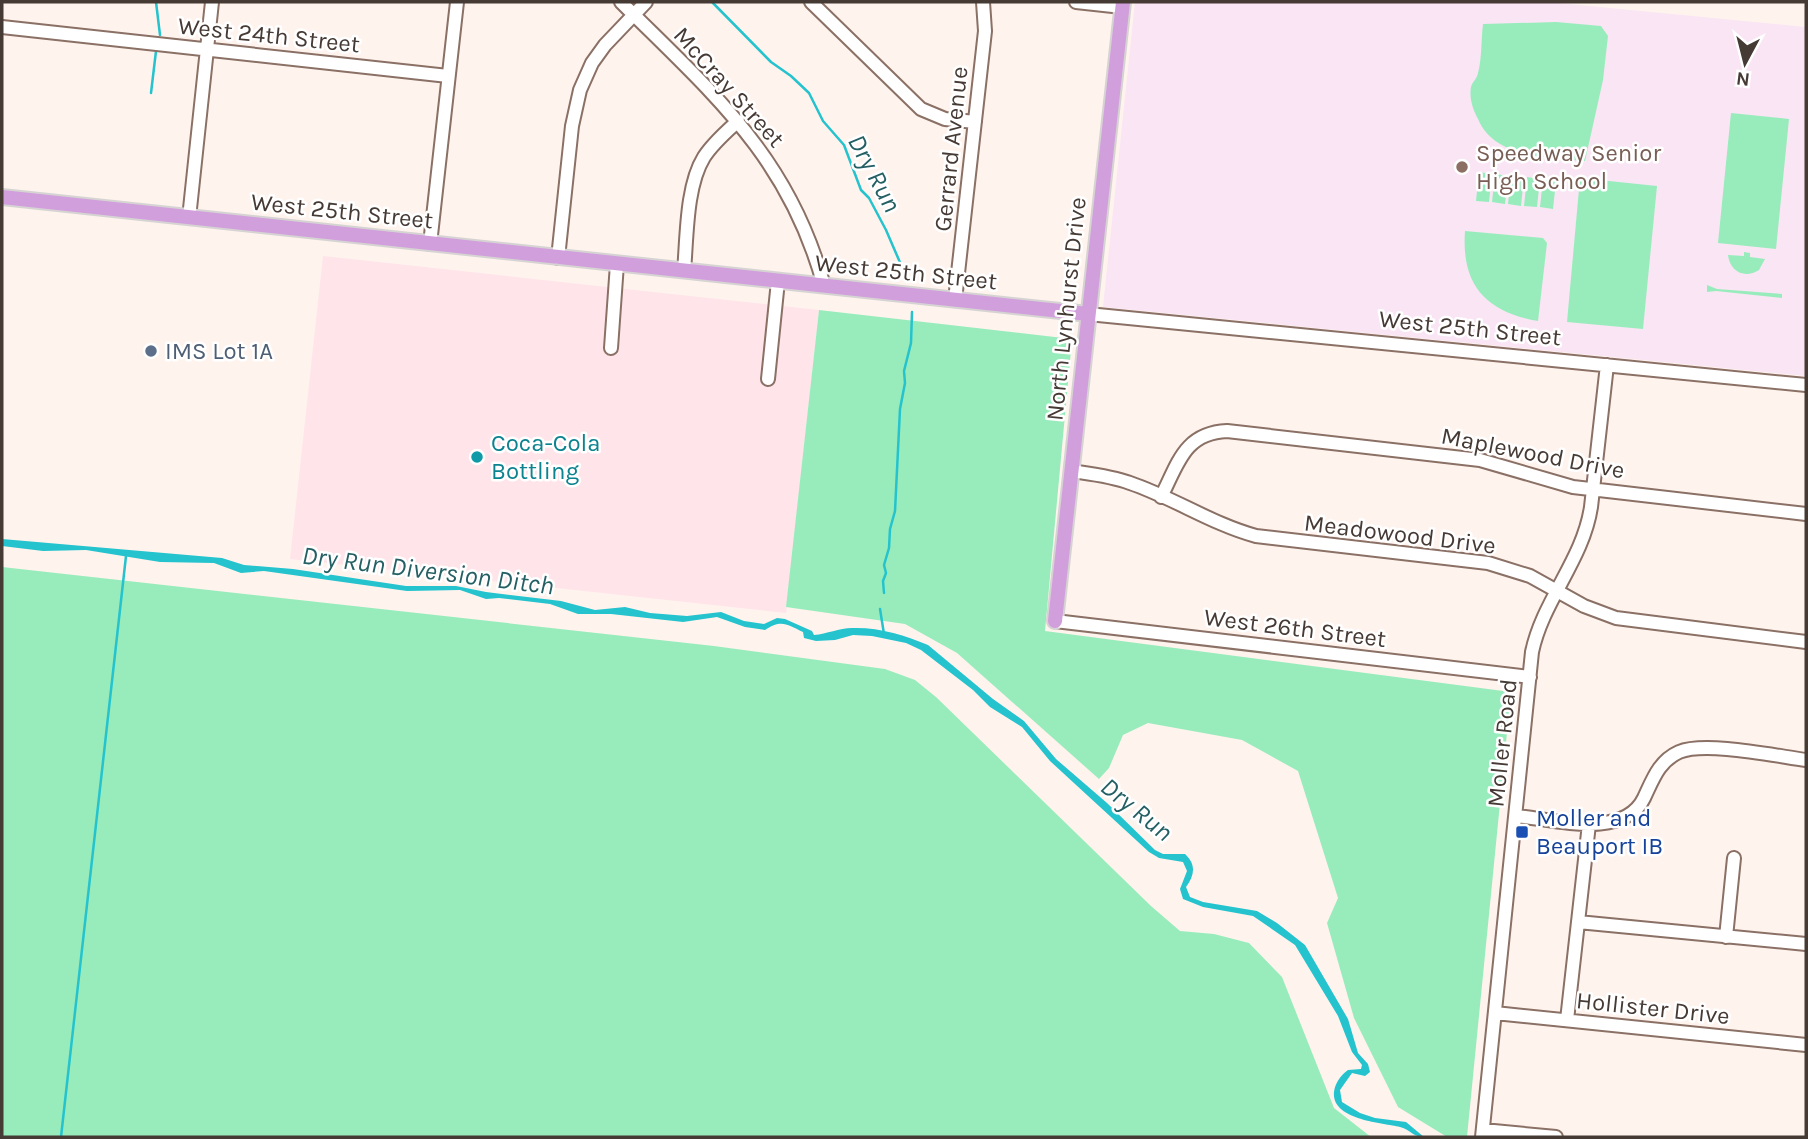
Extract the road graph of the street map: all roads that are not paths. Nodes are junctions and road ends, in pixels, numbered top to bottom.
1 (212, 2) edge
2 (457, 2) edge
3 (621, 2) edge
4 (646, 2) edge
5 (811, 2) edge
6 (983, 2) edge
7 (1076, 2) edge
8 (1123, 5) edge
9 (634, 14) junction
10 (2, 27) edge
11 (208, 48) junction
12 (448, 76) junction
13 (738, 121) junction
14 (975, 122) junction
15 (2, 197) edge
16 (189, 218) junction
17 (430, 244) junction
18 (558, 258) junction
19 (617, 264) junction
20 (684, 271) junction
21 (778, 281) junction
22 (824, 286) junction
23 (955, 300) junction
24 (1088, 314) junction
25 (611, 348) dead end
26 (1607, 365) junction
27 (768, 379) dead end
28 (1806, 385) edge
29 (1071, 471) junction
30 (1593, 489) junction
31 (1161, 496) junction
32 (1806, 514) edge
33 (1557, 590) junction
34 (1055, 621) joint
35 (1806, 642) edge
36 (1530, 677) junction
37 (1806, 760) edge
38 (1516, 816) junction
39 (1589, 824) junction
40 (1734, 858) dead end
41 (1578, 922) junction
42 (1726, 937) junction
43 (1806, 944) edge
44 (1495, 1013) junction
45 (1567, 1020) junction
46 (1806, 1045) edge
47 (1483, 1133) edge
48 (1556, 1137) edge

1 - 11 street
2 - 12 street
3 - 9 street, McCray Street
4 - 9 street
5 - 14 street
6 - 14 street, Gerrard Avenue
7 - 8 street
8 - 24 main road, North Lynhurst Drive
9 - 13 street, McCray Street
9 - 18 street
10 - 11 street, West 24th Street
11 - 12 street, West 24th Street
11 - 16 street
12 - 17 street
13 - 20 street
13 - 22 street, McCray Street
14 - 23 street, Gerrard Avenue
15 - 16 main road, West 25th Street
16 - 17 main road, West 25th Street
17 - 18 main road, West 25th Street
18 - 19 main road, West 25th Street
19 - 20 main road, West 25th Street
19 - 25 street
20 - 21 main road, West 25th Street
21 - 22 main road, West 25th Street
21 - 27 street
22 - 23 main road, West 25th Street
23 - 24 main road, West 25th Street
24 - 26 street, West 25th Street
24 - 29 main road, North Lynhurst Drive
26 - 28 street, West 25th Street
26 - 30 street, Moller Road
29 - 31 street, Meadowood Drive
29 - 34 main road, North Lynhurst Drive
30 - 31 street, Maplewood Drive
30 - 32 street, Maplewood Drive
30 - 33 street, Moller Road
31 - 33 street, Meadowood Drive
33 - 35 street, Meadowood Drive
33 - 36 street, Moller Road
34 - 36 street, West 26th Street
36 - 38 street, Moller Road
37 - 39 street
38 - 39 street
38 - 44 street, Moller Road
39 - 41 street
40 - 42 street
41 - 42 street
41 - 45 street
42 - 43 street
44 - 45 street, Hollister Drive
44 - 47 street, Moller Road
45 - 46 street, Hollister Drive
47 - 48 street

